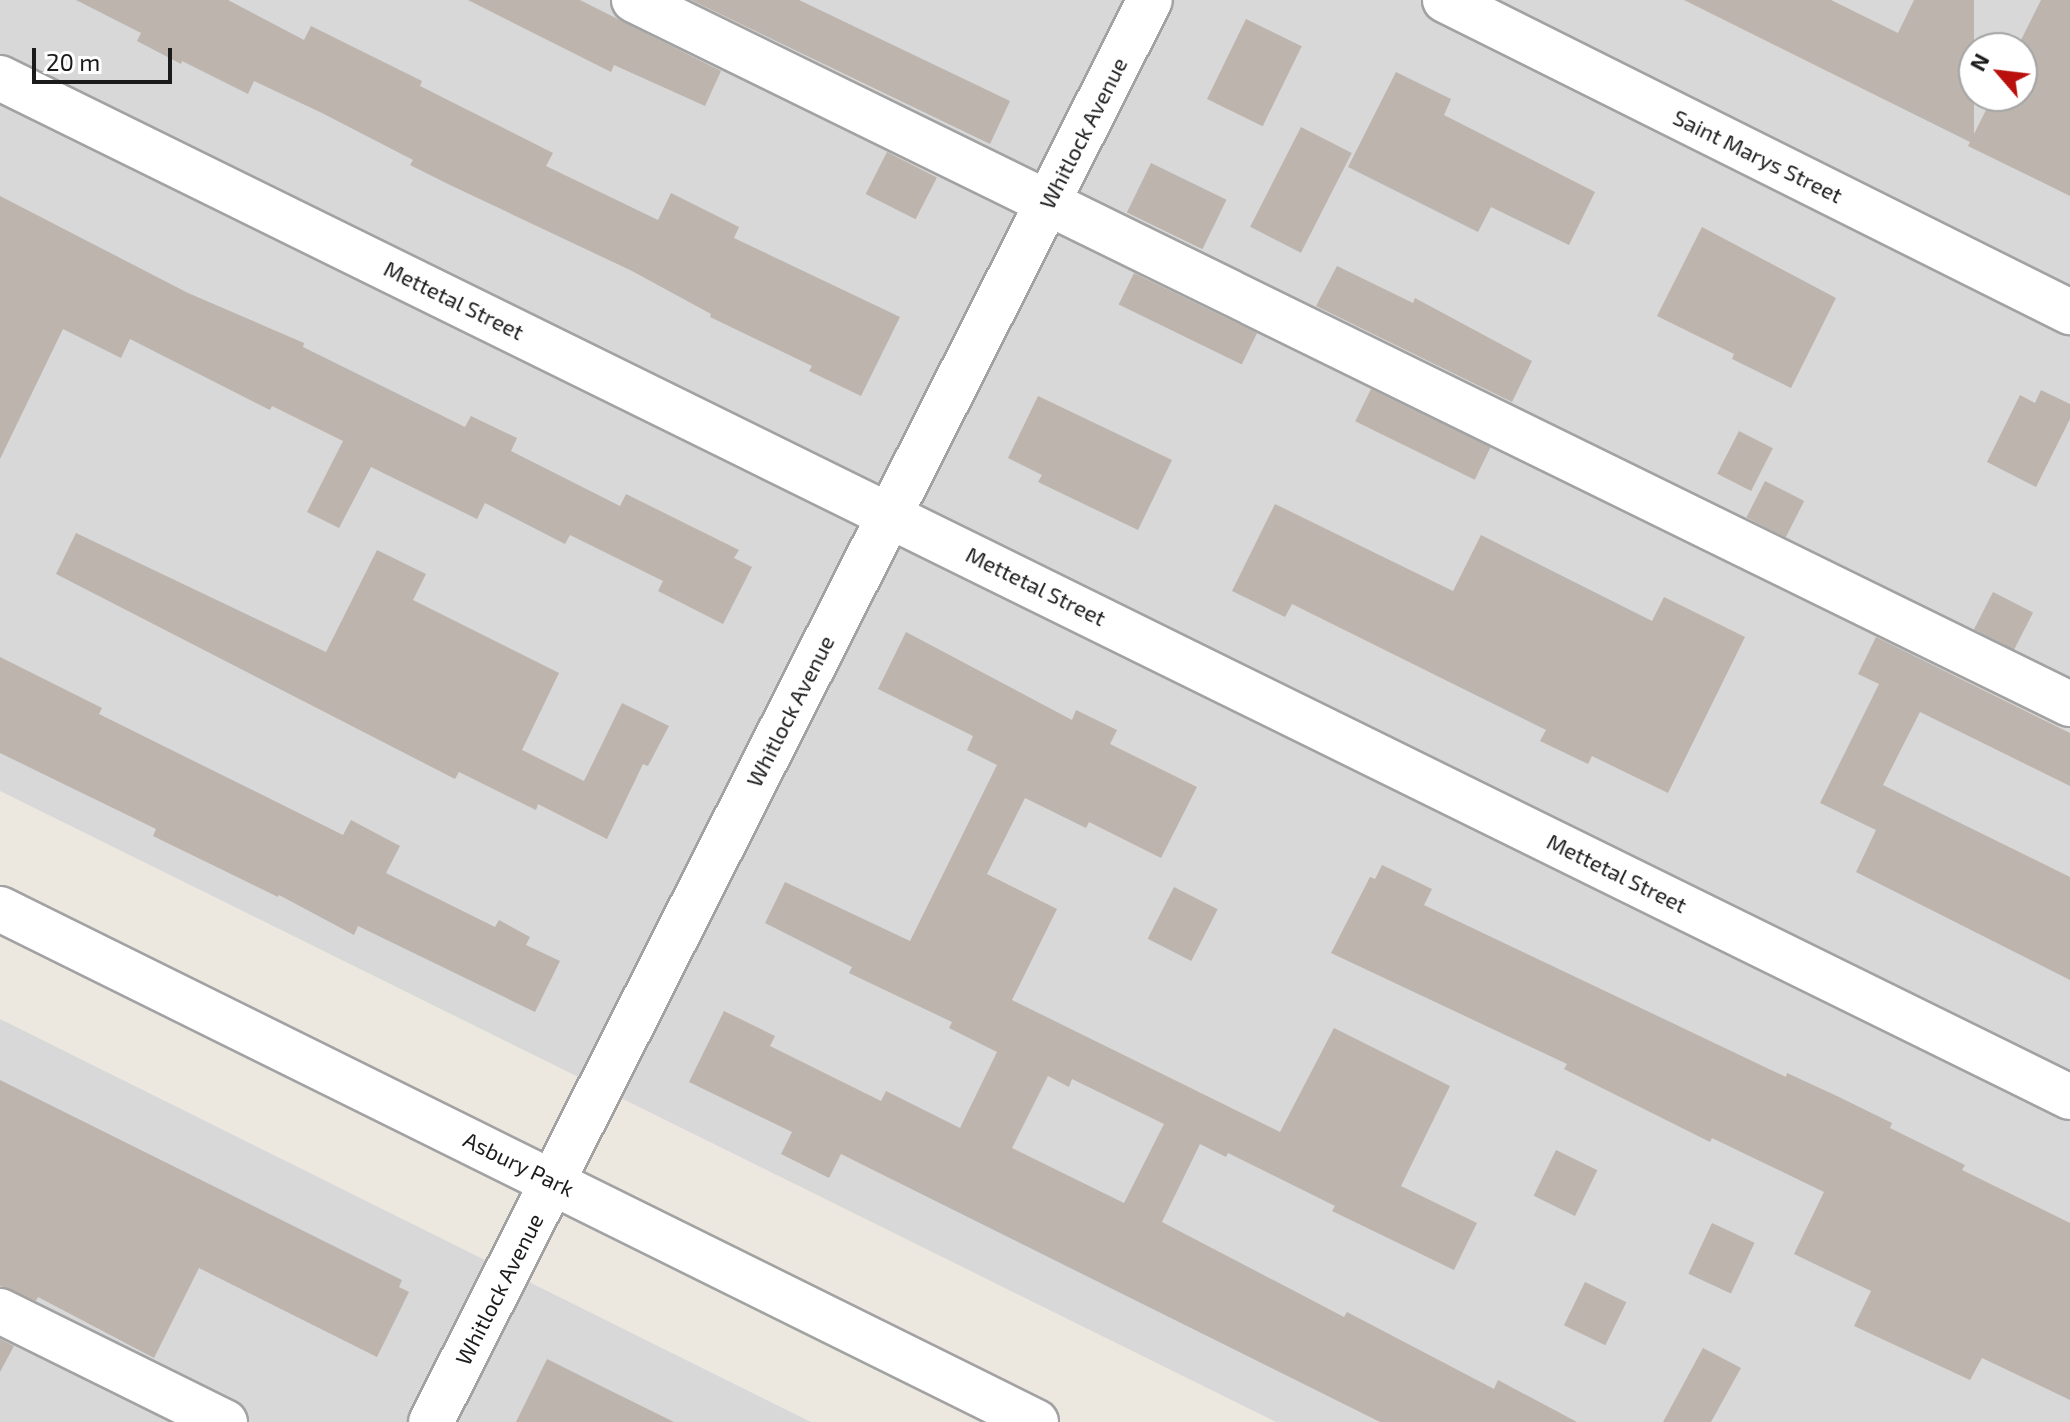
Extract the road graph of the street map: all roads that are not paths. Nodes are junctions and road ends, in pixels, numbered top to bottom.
1 (634, 0) edge
2 (1150, 0) edge
3 (1445, 0) edge
4 (0, 78) edge
5 (1048, 201) junction
6 (2070, 312) edge
7 (890, 513) junction
8 (2070, 704) edge
9 (0, 909) edge
10 (2070, 1097) edge
11 (554, 1181) junction
12 (0, 1311) edge
13 (225, 1422) edge
14 (431, 1422) edge
15 (1036, 1422) edge

1 - 5 street
2 - 5 street, Whitlock Avenue
3 - 6 street, Saint Marys Street
4 - 7 street, Mettetal Street
5 - 7 street, Whitlock Avenue
5 - 8 street
7 - 10 street, Mettetal Street
7 - 11 street, Whitlock Avenue
9 - 11 street, Asbury Park
11 - 14 street, Whitlock Avenue
11 - 15 street, Asbury Park
12 - 13 street

